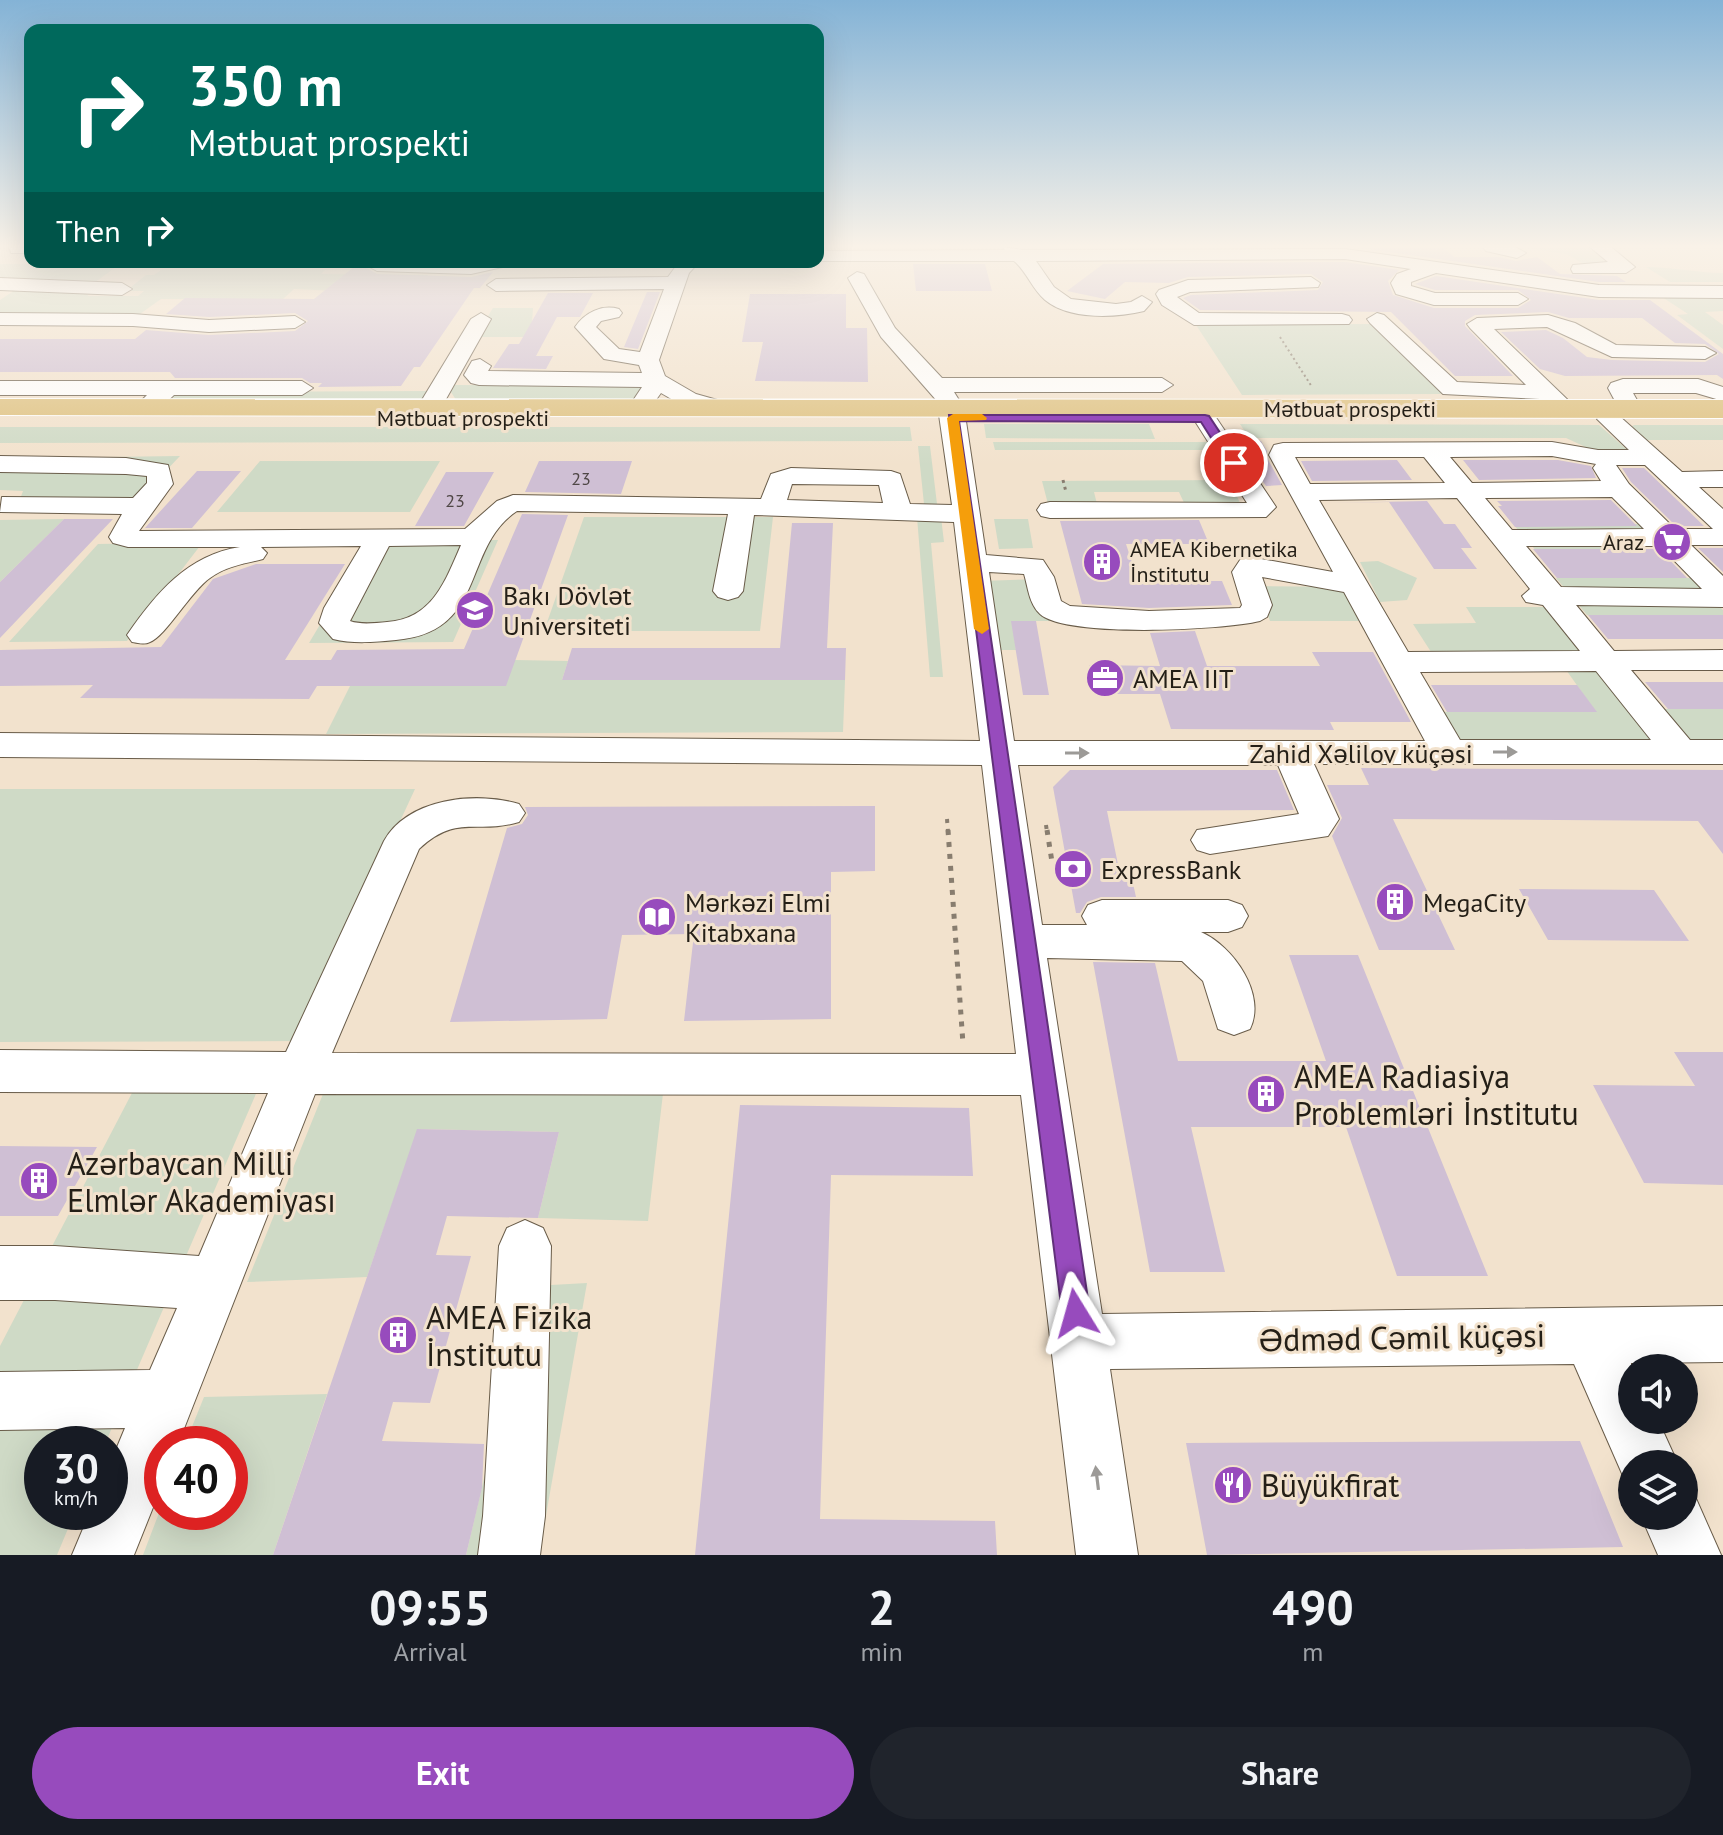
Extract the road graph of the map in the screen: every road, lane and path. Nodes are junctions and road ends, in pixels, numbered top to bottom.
1 (481, 319) dead end
2 (1269, 319) edge
3 (1377, 319) dead end
4 (75, 320) edge
5 (592, 320) edge
6 (666, 320) edge
7 (881, 320) edge
8 (1310, 320) edge
9 (1342, 320) dead end
10 (295, 322) dead end
11 (1492, 322) junction
12 (1705, 353) dead end
13 (480, 366) dead end
14 (652, 370) junction
15 (1162, 385) dead end
16 (0, 388) edge
17 (302, 388) dead end
18 (1723, 394) edge
19 (158, 397) junction
20 (0, 407) edge
21 (429, 408) junction
22 (622, 408) junction
23 (720, 408) junction
24 (1587, 408) junction
25 (1326, 409) junction
26 (1723, 409) edge
27 (950, 411) junction
28 (0, 418) edge
29 (1205, 418) junction
30 (1723, 419) edge
31 (1430, 448) junction
32 (1598, 457) junction
33 (1652, 458) junction
34 (0, 464) edge
35 (47, 464) junction
36 (1723, 479) edge
37 (1677, 480) junction
38 (1619, 489) junction
39 (1465, 491) junction
40 (1302, 492) junction
41 (4, 499) edge
42 (140, 506) junction
43 (742, 508) junction
44 (1050, 510) dead end
45 (967, 514) junction
46 (1723, 523) edge
47 (480, 534) junction
48 (1667, 537) junction
49 (1723, 537) edge
50 (1493, 543) junction
51 (376, 545) junction
52 (972, 563) junction
53 (1354, 585) junction
54 (728, 591) dead end
55 (1723, 596) edge
56 (1551, 598) junction
57 (143, 635) dead end
58 (1604, 660) junction
59 (1723, 660) edge
60 (1398, 662) junction
61 (0, 745) edge
62 (1449, 752) junction
63 (1680, 752) junction
64 (1723, 752) edge
65 (999, 753) junction
66 (1291, 753) junction
67 (506, 813) dead end
68 (947, 819) dead end
69 (1046, 825) dead end
70 (1210, 840) dead end
71 (1052, 862) dead end
72 (1228, 916) dead end
73 (1022, 928) junction
74 (1234, 1016) dead end
75 (0, 1071) edge
76 (300, 1073) junction
77 (965, 1073) junction
78 (1042, 1074) junction
79 (525, 1246) dead end
80 (0, 1273) edge
81 (214, 1284) junction
82 (1589, 1334) junction
83 (1723, 1334) edge
84 (1080, 1342) junction
85 (167, 1399) junction
86 (0, 1401) edge
87 (1642, 1450) edge
88 (1678, 1530) edge
89 (103, 1555) edge
90 (509, 1555) edge
91 (1107, 1555) edge
92 (1690, 1555) edge

1 - 21 street
2 - 25 path
3 - 24 street
4 - 10 street
5 - 14 street
6 - 14 street
7 - 27 street
8 - 9 street
11 - 12 street
11 - 24 street
11 - 24 street
13 - 14 street
14 - 22 street
14 - 23 street
15 - 27 street
16 - 19 street
17 - 19 street
18 - 24 street
19 - 20 main road, Mətbuat prospekti
19 - 21 main road, Mətbuat prospekti
21 - 22 main road, Mətbuat prospekti
22 - 23 main road, Mətbuat prospekti
23 - 27 main road, Mətbuat prospekti
24 - 25 main road, Mətbuat prospekti
24 - 26 main road, Mətbuat prospekti
24 - 29 main road, Mətbuat prospekti
24 - 30 main road, Mətbuat prospekti
24 - 33 street
25 - 27 main road, Mətbuat prospekti
27 - 28 main road, Mətbuat prospekti
27 - 29 main road, Mətbuat prospekti
27 - 45 street
29 - 44 street
31 - 32 street
31 - 39 street
31 - 40 street
32 - 33 street
32 - 38 street
33 - 37 street
34 - 35 street
35 - 41 street
35 - 42 street
36 - 37 street
37 - 46 street
38 - 39 street
38 - 48 street
39 - 40 street
39 - 50 street
40 - 53 street
41 - 42 street
42 - 51 street
43 - 45 street
43 - 47 street
43 - 54 street
45 - 52 street
47 - 51 street
47 - 51 street
48 - 49 street
48 - 50 street
48 - 55 street
50 - 56 street
51 - 57 street
52 - 53 street
52 - 65 street
53 - 60 street
55 - 56 street
56 - 58 street
58 - 59 street
58 - 60 street
58 - 63 street
60 - 62 street
61 - 65 street, Zahid Xəlilov küçəsi
62 -> 63 street, Zahid Xəlilov küçəsi
62 - 66 street, Zahid Xəlilov küçəsi
63 - 64 street, Zahid Xəlilov küçəsi
65 -> 66 street, Zahid Xəlilov küçəsi
65 - 73 street
66 - 70 street
67 - 76 street
68 - 77 path
69 - 71 path
72 - 73 street
73 - 74 street
73 - 78 street
75 - 76 street
76 - 77 street
76 - 81 street
77 - 78 street
78 - 84 street
79 - 90 street
80 - 81 street
81 - 85 street
82 - 83 street, Ədməd Cəmil küçəsi
82 - 84 street, Ədməd Cəmil küçəsi
82 - 87 street
91 -> 84 street
85 - 86 street
85 - 89 street
88 - 92 street

